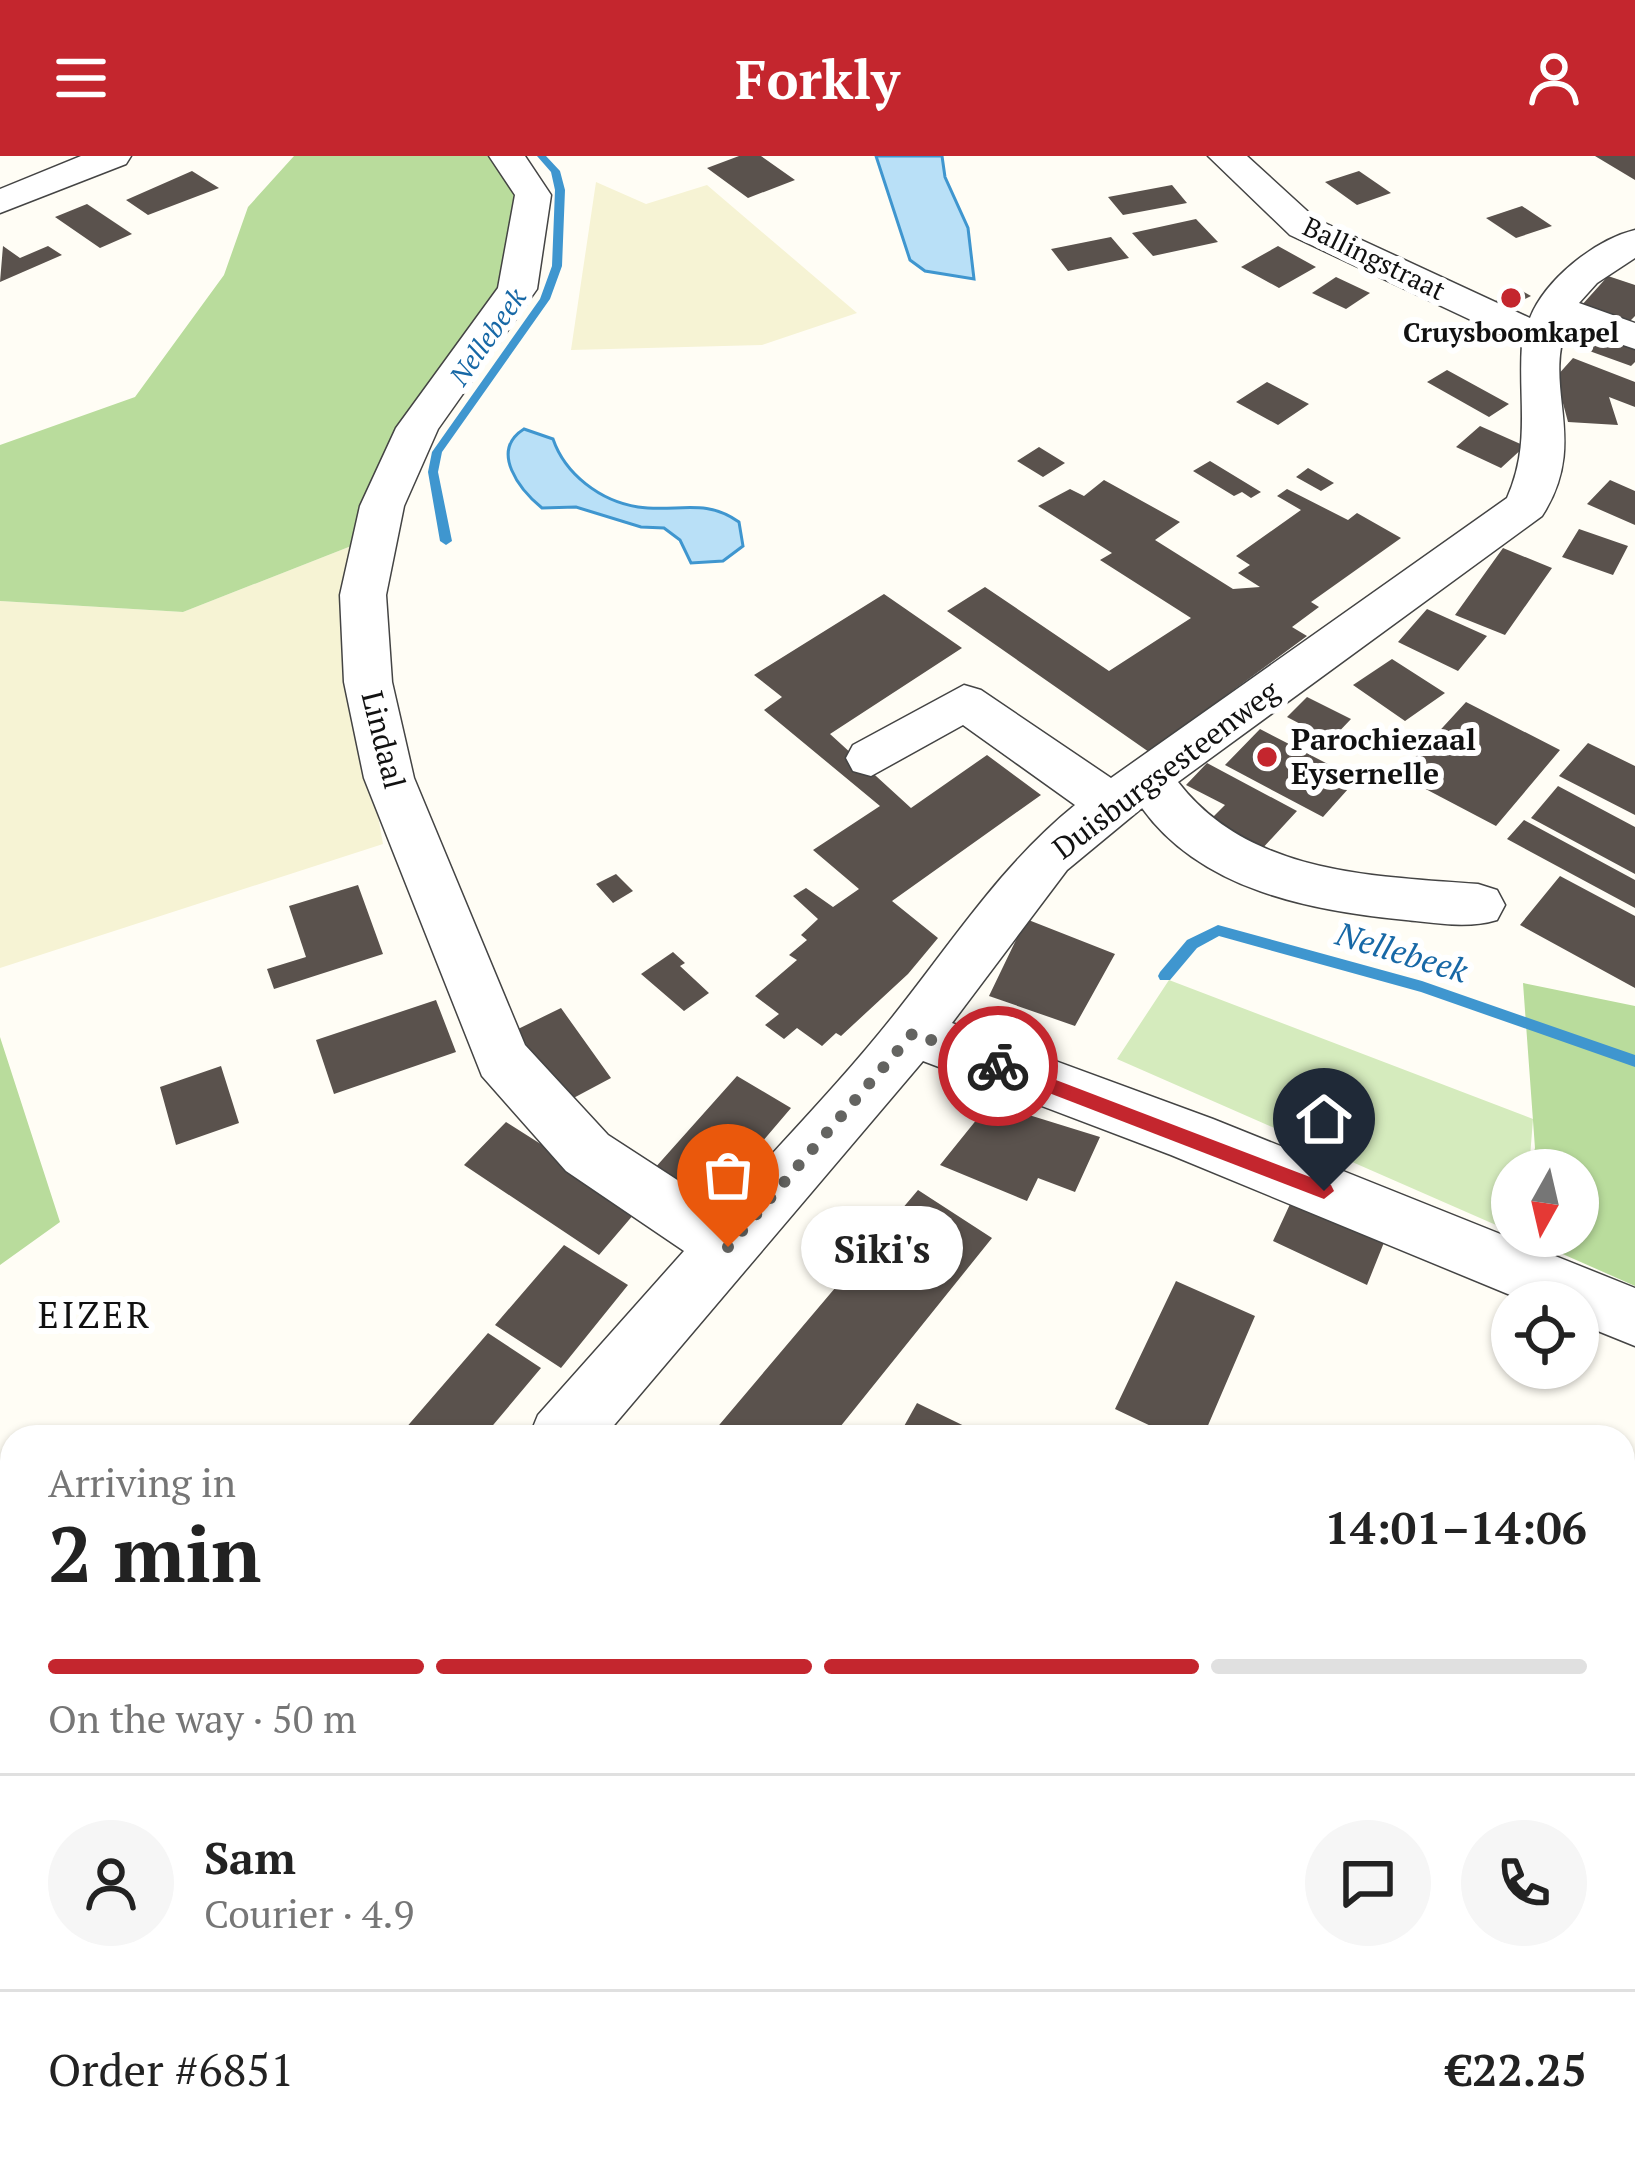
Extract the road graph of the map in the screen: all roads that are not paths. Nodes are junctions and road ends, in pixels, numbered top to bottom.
1 (113, 156) edge
2 (508, 156) edge
3 (1226, 156) edge
4 (0, 202) edge
5 (1635, 242) edge
6 (1546, 322) junction
7 (1635, 337) edge
8 (871, 758) dead end
9 (1129, 791) junction
10 (1478, 905) dead end
11 (913, 1033) junction
12 (728, 1247) junction
13 (1635, 1317) edge
14 (572, 1425) edge

1 - 4 street
2 - 12 street, Lindaal
3 - 6 street, Ballingstraat
5 - 6 street
6 - 7 street, Ballingstraat
6 - 9 street, Duisburgsesteenweg
8 - 9 street
9 - 10 street
9 - 11 street, Duisburgsesteenweg
11 - 12 street, Duisburgsesteenweg
11 - 13 street
12 - 14 street, Duisburgsesteenweg

